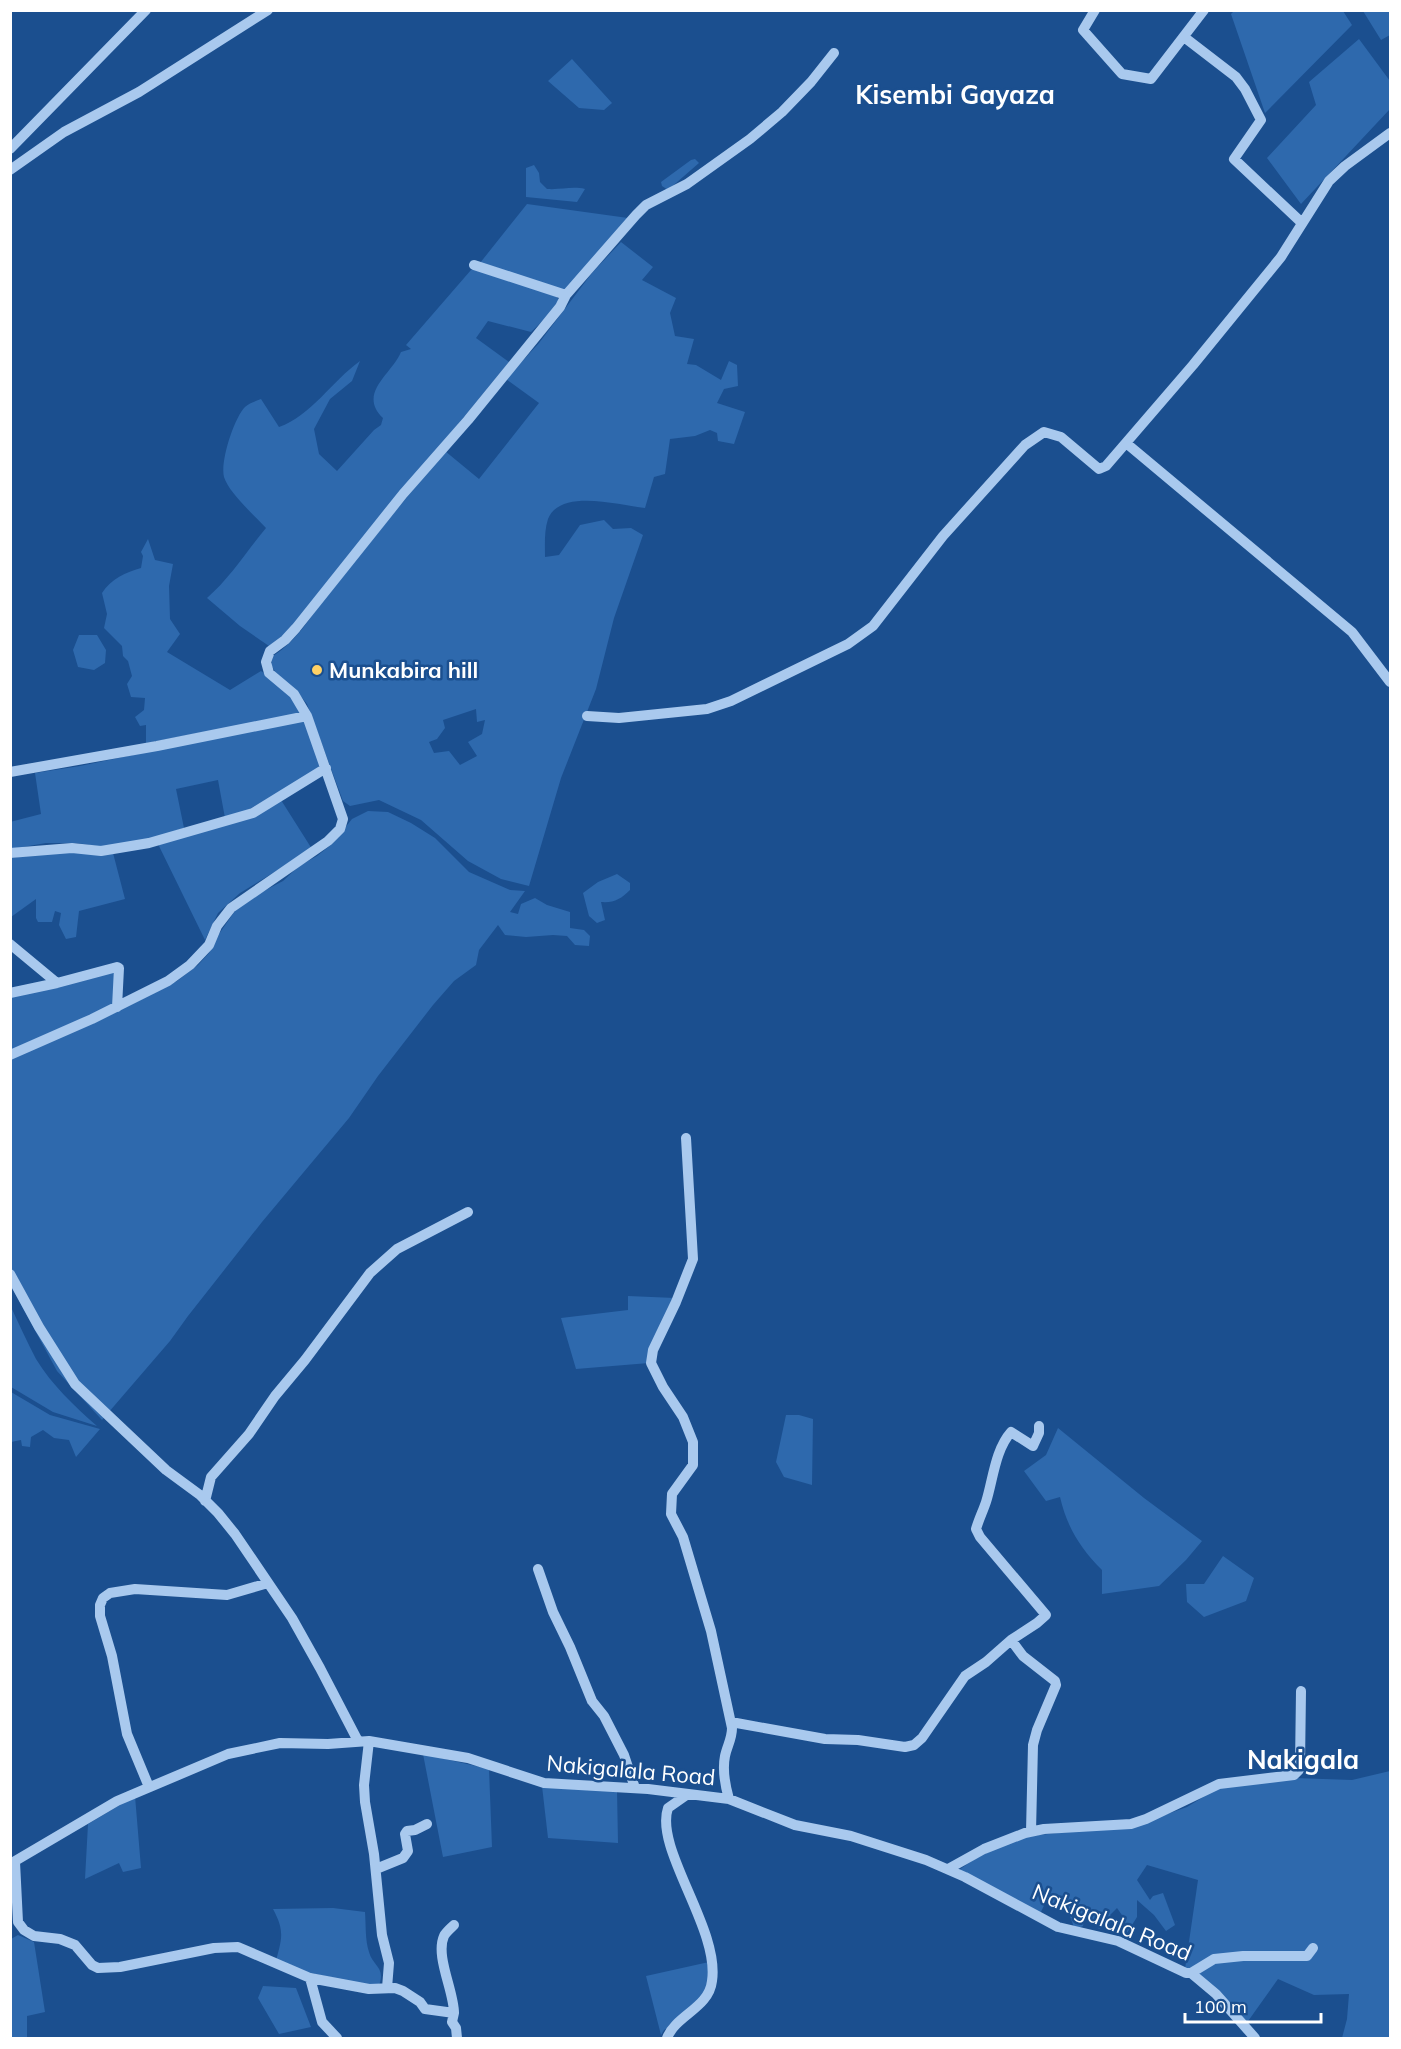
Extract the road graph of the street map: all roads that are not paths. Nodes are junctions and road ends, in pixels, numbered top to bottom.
1 (146, 10) edge
2 (268, 10) edge
3 (1095, 10) edge
4 (1204, 10) edge
5 (1184, 37) junction
6 (834, 53) dead end
7 (1390, 133) edge
8 (10, 149) edge
9 (10, 170) edge
10 (1302, 223) junction
11 (474, 265) dead end
12 (566, 295) junction
13 (1126, 443) junction
14 (1390, 682) edge
15 (307, 716) junction
16 (587, 716) dead end
17 (326, 768) junction
18 (10, 772) edge
19 (10, 853) edge
20 (10, 944) edge
21 (57, 983) junction
22 (10, 993) edge
23 (117, 1007) junction
24 (10, 1055) edge
25 (686, 1138) dead end
26 (468, 1212) dead end
27 (10, 1274) edge
28 (1039, 1426) dead end
29 (205, 1500) junction
30 (538, 1569) dead end
31 (268, 1583) junction
32 (1011, 1640) junction
33 (1301, 1691) dead end
34 (731, 1722) junction
35 (364, 1741) junction
36 (149, 1786) junction
37 (635, 1788) junction
38 (660, 1790) junction
39 (688, 1794) junction
40 (729, 1800) junction
41 (669, 1808) junction
42 (427, 1824) dead end
43 (1031, 1832) junction
44 (13, 1863) edge
45 (376, 1869) junction
46 (948, 1869) junction
47 (454, 1925) dead end
48 (14, 1926) edge
49 (1313, 1948) dead end
50 (1191, 1973) junction
51 (310, 1978) junction
52 (387, 1988) junction
53 (454, 2013) junction
54 (337, 2038) edge
55 (457, 2038) edge
56 (667, 2038) edge
57 (1256, 2038) edge

1 - 8 street
2 - 9 street
3 - 5 street
4 - 5 street
5 - 10 street
6 - 12 street
7 - 10 street
10 - 13 street
11 - 12 street
12 - 15 street
13 - 14 street
13 - 16 street
15 - 17 street
15 - 18 street
17 - 19 street
17 - 23 street
20 - 21 street
21 - 22 street
21 - 23 street
23 - 24 street
25 - 34 street
26 - 29 street
27 - 29 street
28 - 32 street
29 - 31 street
30 - 37 street
31 - 35 street
31 - 36 street
32 - 34 street
32 - 43 street
33 - 43 street
34 - 40 street
35 - 36 street, Nakigalala Road
35 - 37 street, Nakigalala Road
35 - 45 street
36 - 44 street, Nakigalala Road
37 - 38 street, Nakigalala Road
38 - 39 street, Nakigalala Road
38 - 41 street
39 - 40 street, Nakigalala Road
39 - 41 street
40 - 46 street, Nakigalala Road
41 - 56 street
42 - 45 street
43 - 46 street
44 - 48 street
45 - 52 street
46 - 50 street, Nakigalala Road
47 - 53 street
48 - 51 street
49 - 50 street
50 - 57 street, Nakigalala Road
51 - 52 street
51 - 54 street
52 - 53 street
53 - 55 street

